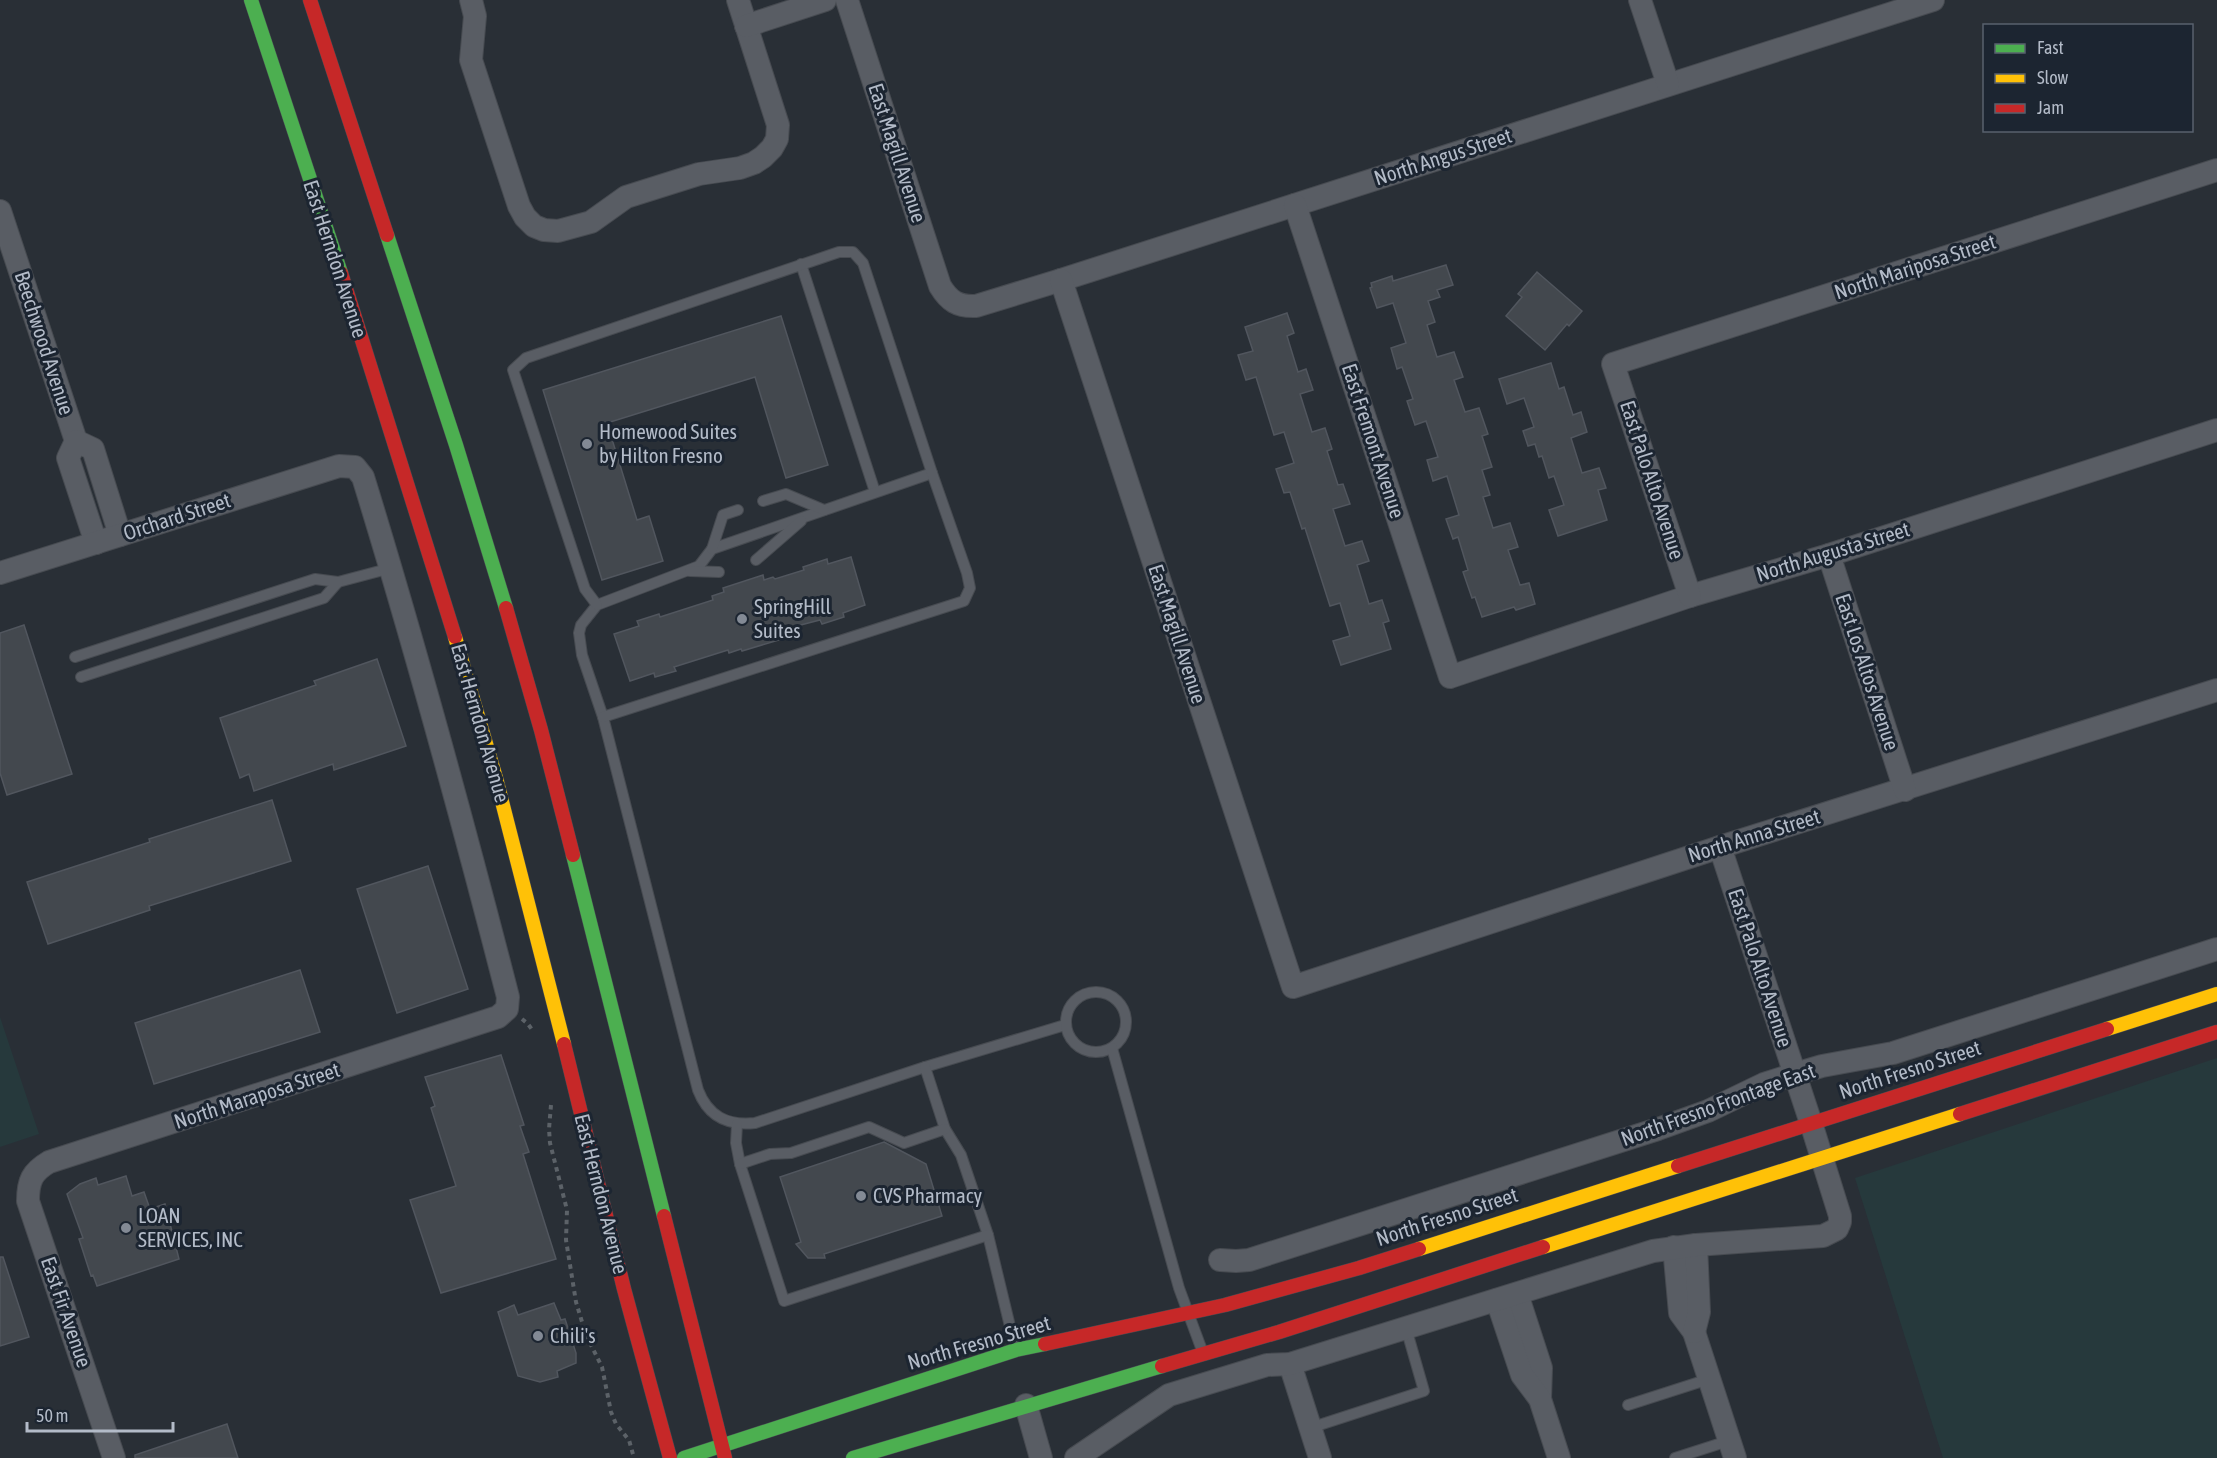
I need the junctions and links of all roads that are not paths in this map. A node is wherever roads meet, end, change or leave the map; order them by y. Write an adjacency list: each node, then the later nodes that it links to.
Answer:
1 (251, 0): 77 (main road, East Herndon Avenue)
2 (309, 0): 75 (main road)
3 (471, 0): 9 (street)
4 (738, 0): 9 (street)
5 (825, 0): 9 (street)
6 (847, 0): 16 (street, East Magill Avenue)
7 (1640, 0): 10 (street)
8 (1933, 0): 10 (street, North Angus Street)
9 (746, 26)
10 (1668, 84): 12 (street, North Angus Street)
11 (2217, 170): 17 (street, North Mariposa Street)
12 (1295, 205): 15 (street, North Angus Street); 41 (street, East Fremont Avenue)
13 (0, 211): 19 (street, Beechwood Avenue)
14 (801, 264): 21 (lane); 22 (lane); 38 (lane)
15 (1061, 280): 16 (street, North Angus Street); 47 (street, East Magill Avenue)
16 (952, 302)
17 (1613, 364): 37 (street, East Palo Alto Avenue)
18 (2217, 430): 30 (street, North Augusta Street)
19 (76, 441): 27 (street, Beechwood Avenue); 28 (street, Beechwood Avenue)
20 (355, 467): 27 (street, Orchard Street); 32 (street, East Herndon Avenue)
21 (932, 473): 22 (lane); 43 (lane)
22 (876, 492): 25 (lane)
23 (763, 501): 25 (lane)
24 (738, 510): 29 (lane)
25 (824, 510): 26 (lane)
26 (806, 516): 29 (lane); 31 (lane)
27 (120, 535): 28 (street, Orchard Street)
28 (96, 543): 35 (street, Orchard Street)
29 (712, 549): 33 (lane)
30 (1829, 555): 37 (street, North Augusta Street); 44 (street, East Los Altos Avenue)
31 (756, 560)
32 (391, 568): 36 (lane); 49 (street, East Herndon Avenue)
33 (684, 571): 34 (lane); 38 (lane)
34 (719, 572)
35 (0, 573)
36 (338, 582): 39 (lane); 40 (lane)
37 (1690, 597): 41 (street, North Augusta Street)
38 (597, 605): 43 (lane)
39 (75, 657)
40 (81, 677)
41 (1450, 677)
42 (2217, 690): 44 (street, North Anna Street)
43 (603, 717): 56 (lane)
44 (1905, 790): 45 (street, North Anna Street)
45 (1720, 847): 47 (street, North Anna Street); 54 (street, East Palo Alto Avenue)
46 (2217, 949): 54 (street, North Fresno Frontage East)
47 (1293, 987)
48 (2217, 994): 55 (main road, North Fresno Street)
49 (514, 1014): 60 (street, North Maraposa Street)
50 (1065, 1025): 52 (lane); 52 (lane); 53 (lane)
51 (2217, 1032): 58 (main road)
52 (1112, 1048): 65 (lane)
53 (926, 1067): 56 (lane); 57 (lane)
54 (1795, 1074): 55 (street, East Palo Alto Avenue); 63 (street, North Fresno Frontage East)
55 (1811, 1123): 58 (street, East Palo Alto Avenue); 65 (main road, North Fresno Street)
56 (737, 1124): 59 (lane)
57 (945, 1129): 59 (lane); 61 (lane)
58 (1822, 1159): 62 (street, East Palo Alto Avenue); 68 (main road)
59 (740, 1164): 61 (lane)
60 (28, 1201): 76 (street, East Fir Avenue)
61 (988, 1235): 67 (lane)
62 (1685, 1246): 64 (street); 70 (street)
63 (1220, 1260)
64 (1507, 1297): 66 (street); 83 (street)
65 (1188, 1312): 67 (main road, North Fresno Street); 68 (lane)
66 (1406, 1328): 69 (street); 73 (lane)
67 (1016, 1350): 75 (main road, North Fresno Street)
68 (1203, 1354): 71 (main road)
69 (1290, 1364): 73 (street); 81 (street)
70 (1709, 1379): 72 (lane); 74 (street)
71 (1026, 1405): 79 (main road); 80 (street)
72 (1628, 1405)
73 (1310, 1428): 82 (street)
74 (1732, 1450): 84 (lane)
75 (724, 1452): 78 (main road, North Fresno Street)
76 (114, 1458)
77 (670, 1458)
78 (684, 1458)
79 (853, 1458)
80 (1041, 1458)
81 (1076, 1458)
82 (1320, 1458)
83 (1559, 1458)
84 (1675, 1458)

